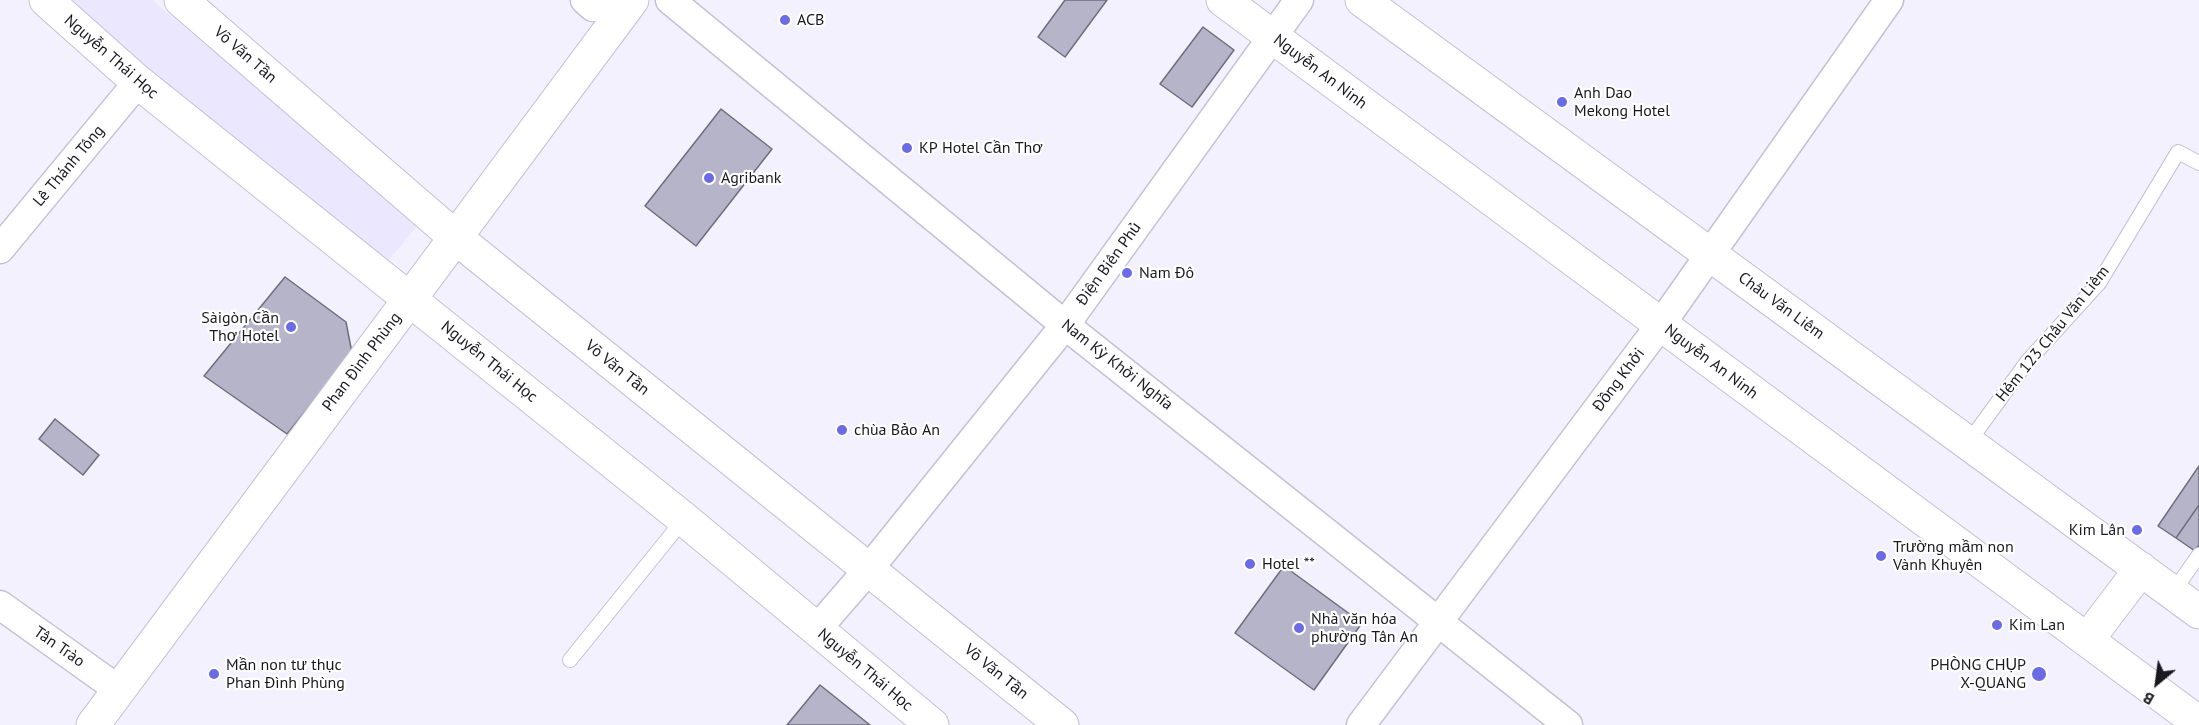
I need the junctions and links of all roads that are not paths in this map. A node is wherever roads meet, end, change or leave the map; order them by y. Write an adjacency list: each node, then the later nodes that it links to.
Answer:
1 (46, 0): 12 (street, Nguyễn Thái Học)
2 (181, 0): 14 (street, Võ Văn Tần)
3 (585, 0): 4 (street)
4 (607, 0)
5 (632, 0): 14 (street, Phan Đình Phùng)
6 (670, 0): 19 (street, Nam Kỳ Khởi Nghĩa)
7 (1223, 0): 11 (street, Nguyễn An Ninh)
8 (1299, 0): 11 (street, Điện Biên Phủ)
9 (1362, 0): 16 (street, Châu Văn Liêm)
10 (1889, 0): 16 (street, Đồng Khởi)
11 (1271, 36): 18 (street, Nguyễn An Ninh); 19 (street, Điện Biên Phủ)
12 (138, 82): 15 (street, Lê Thánh Tông); 17 (street, Nguyễn Thái Học)
13 (2199, 163): 20 (lane, Hẻm 123 Châu Văn Liêm)
14 (455, 237): 17 (street, Phan Đình Phùng); 24 (street, Võ Văn Tần)
15 (0, 249)
16 (1709, 253): 18 (street, Đồng Khởi); 20 (street, Châu Văn Liêm)
17 (410, 298): 21 (street, Nguyễn Thái Học); 32 (street, Phan Đình Phùng)
18 (1661, 324): 28 (street, Đồng Khởi); 30 (street, Nguyễn An Ninh)
19 (1065, 325): 24 (street, Điện Biên Phủ); 28 (street, Nam Kỳ Khởi Nghĩa)
20 (1968, 442): 23 (street, Châu Văn Liêm)
21 (684, 519): 29 (street, Nguyễn Thái Học); 31 (lane)
22 (2199, 555): 25 (lane)
23 (2141, 569): 25 (street, Châu Văn Liêm); 30 (street)
24 (868, 570): 29 (street, Điện Biên Phủ); 36 (street, Võ Văn Tần)
25 (2173, 592): 27 (street, Châu Văn Liêm)
26 (0, 605): 32 (street, Tân Trào)
27 (2199, 612)
28 (1439, 622): 37 (street, Đồng Khởi); 38 (street, Nam Kỳ Khởi Nghĩa)
29 (816, 630): 35 (street, Nguyễn Thái Học)
30 (2087, 640): 33 (street, Nguyễn An Ninh)
31 (570, 660)
32 (119, 690): 34 (street, Phan Đình Phùng)
33 (2199, 723)
34 (93, 725)
35 (932, 725)
36 (1062, 725)
37 (1362, 725)
38 (1568, 725)

